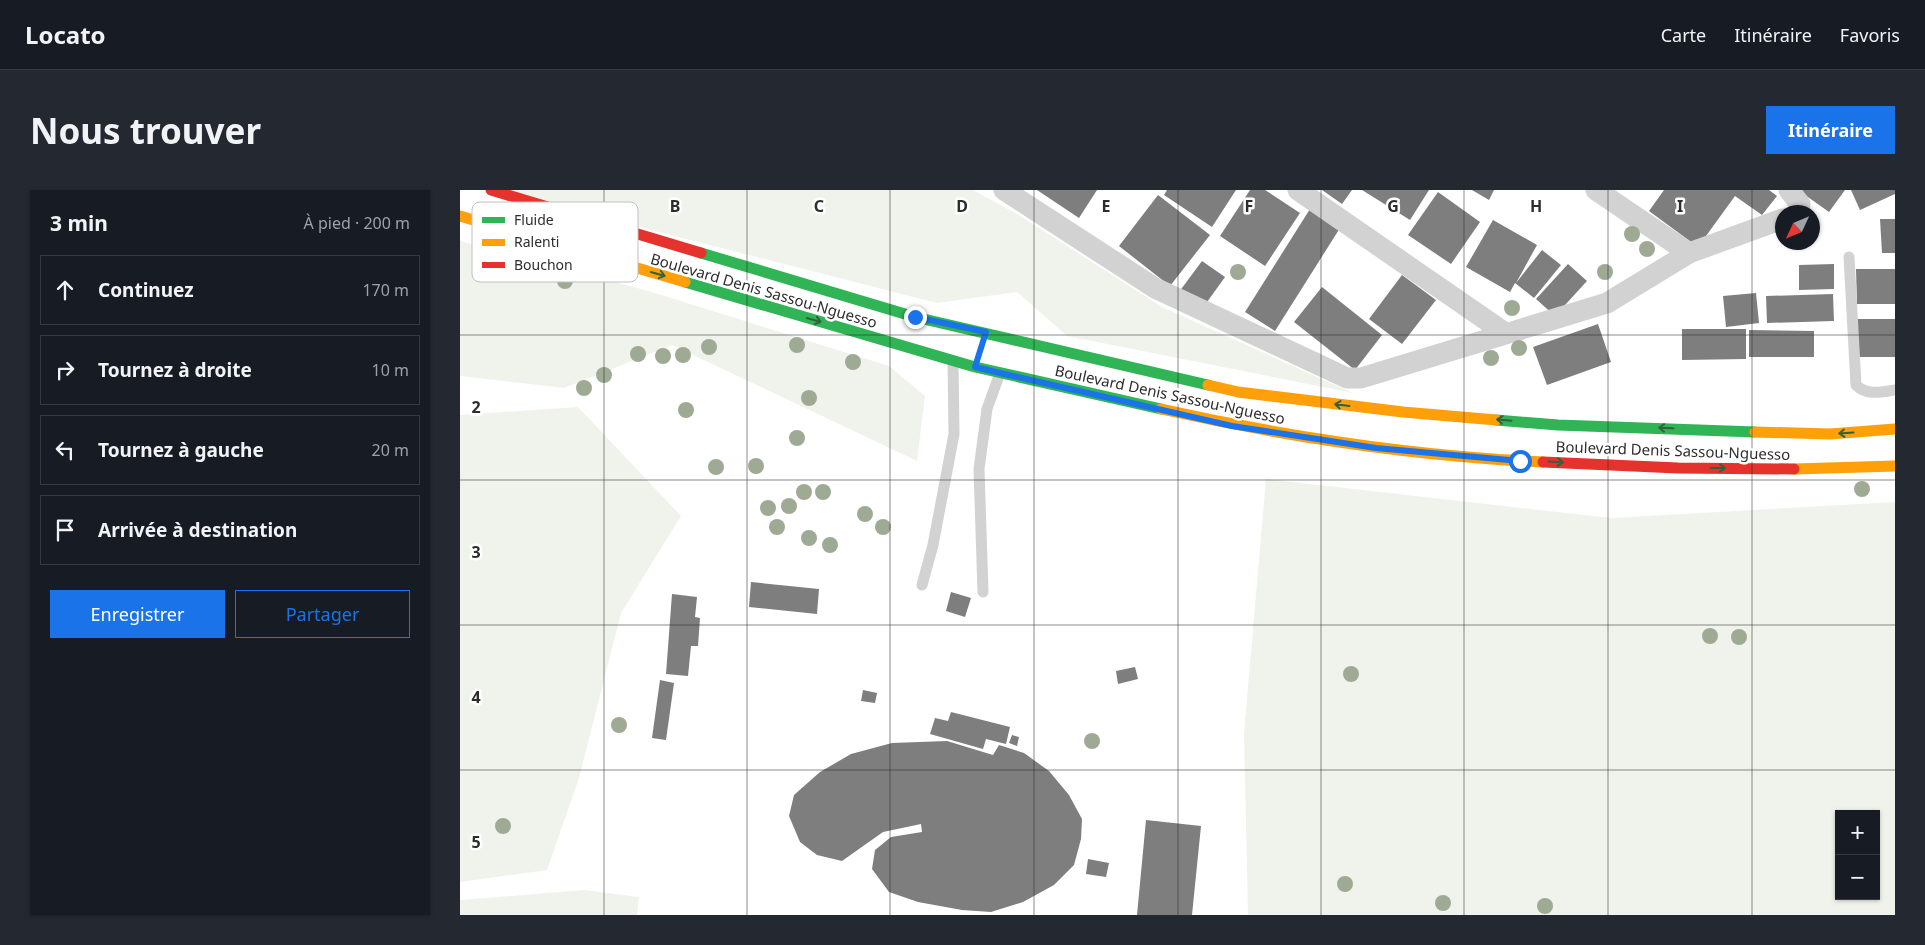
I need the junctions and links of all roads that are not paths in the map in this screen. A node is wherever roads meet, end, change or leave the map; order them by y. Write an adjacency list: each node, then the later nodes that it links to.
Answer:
1 (491, 190): 6 (main road, Boulevard Denis Sassou-Nguesso, one-way to 1)
2 (1004, 190): 15 (street)
3 (1298, 190): 15 (street)
4 (1596, 190): 12 (street)
5 (1789, 190): 7 (street)
6 (531, 202)
7 (1800, 205)
8 (460, 216): 9 (main road, Boulevard Denis Sassou-Nguesso, one-way to 9)
9 (472, 220)
10 (1775, 221): 12 (street)
11 (638, 234): 19 (main road, Boulevard Denis Sassou-Nguesso, one-way to 11)
12 (1689, 253): 15 (street)
13 (1849, 257): 18 (lane)
14 (638, 268): 16 (main road, Boulevard Denis Sassou-Nguesso, one-way to 16)
15 (1505, 333)
16 (952, 361): 17 (main road, Boulevard Denis Sassou-Nguesso); 21 (lane)
17 (1000, 373): 20 (main road, Boulevard Denis Sassou-Nguesso, one-way to 20); 22 (lane)
18 (1895, 390)
19 (1895, 429)
20 (1895, 466)
21 (922, 585)
22 (983, 592)

